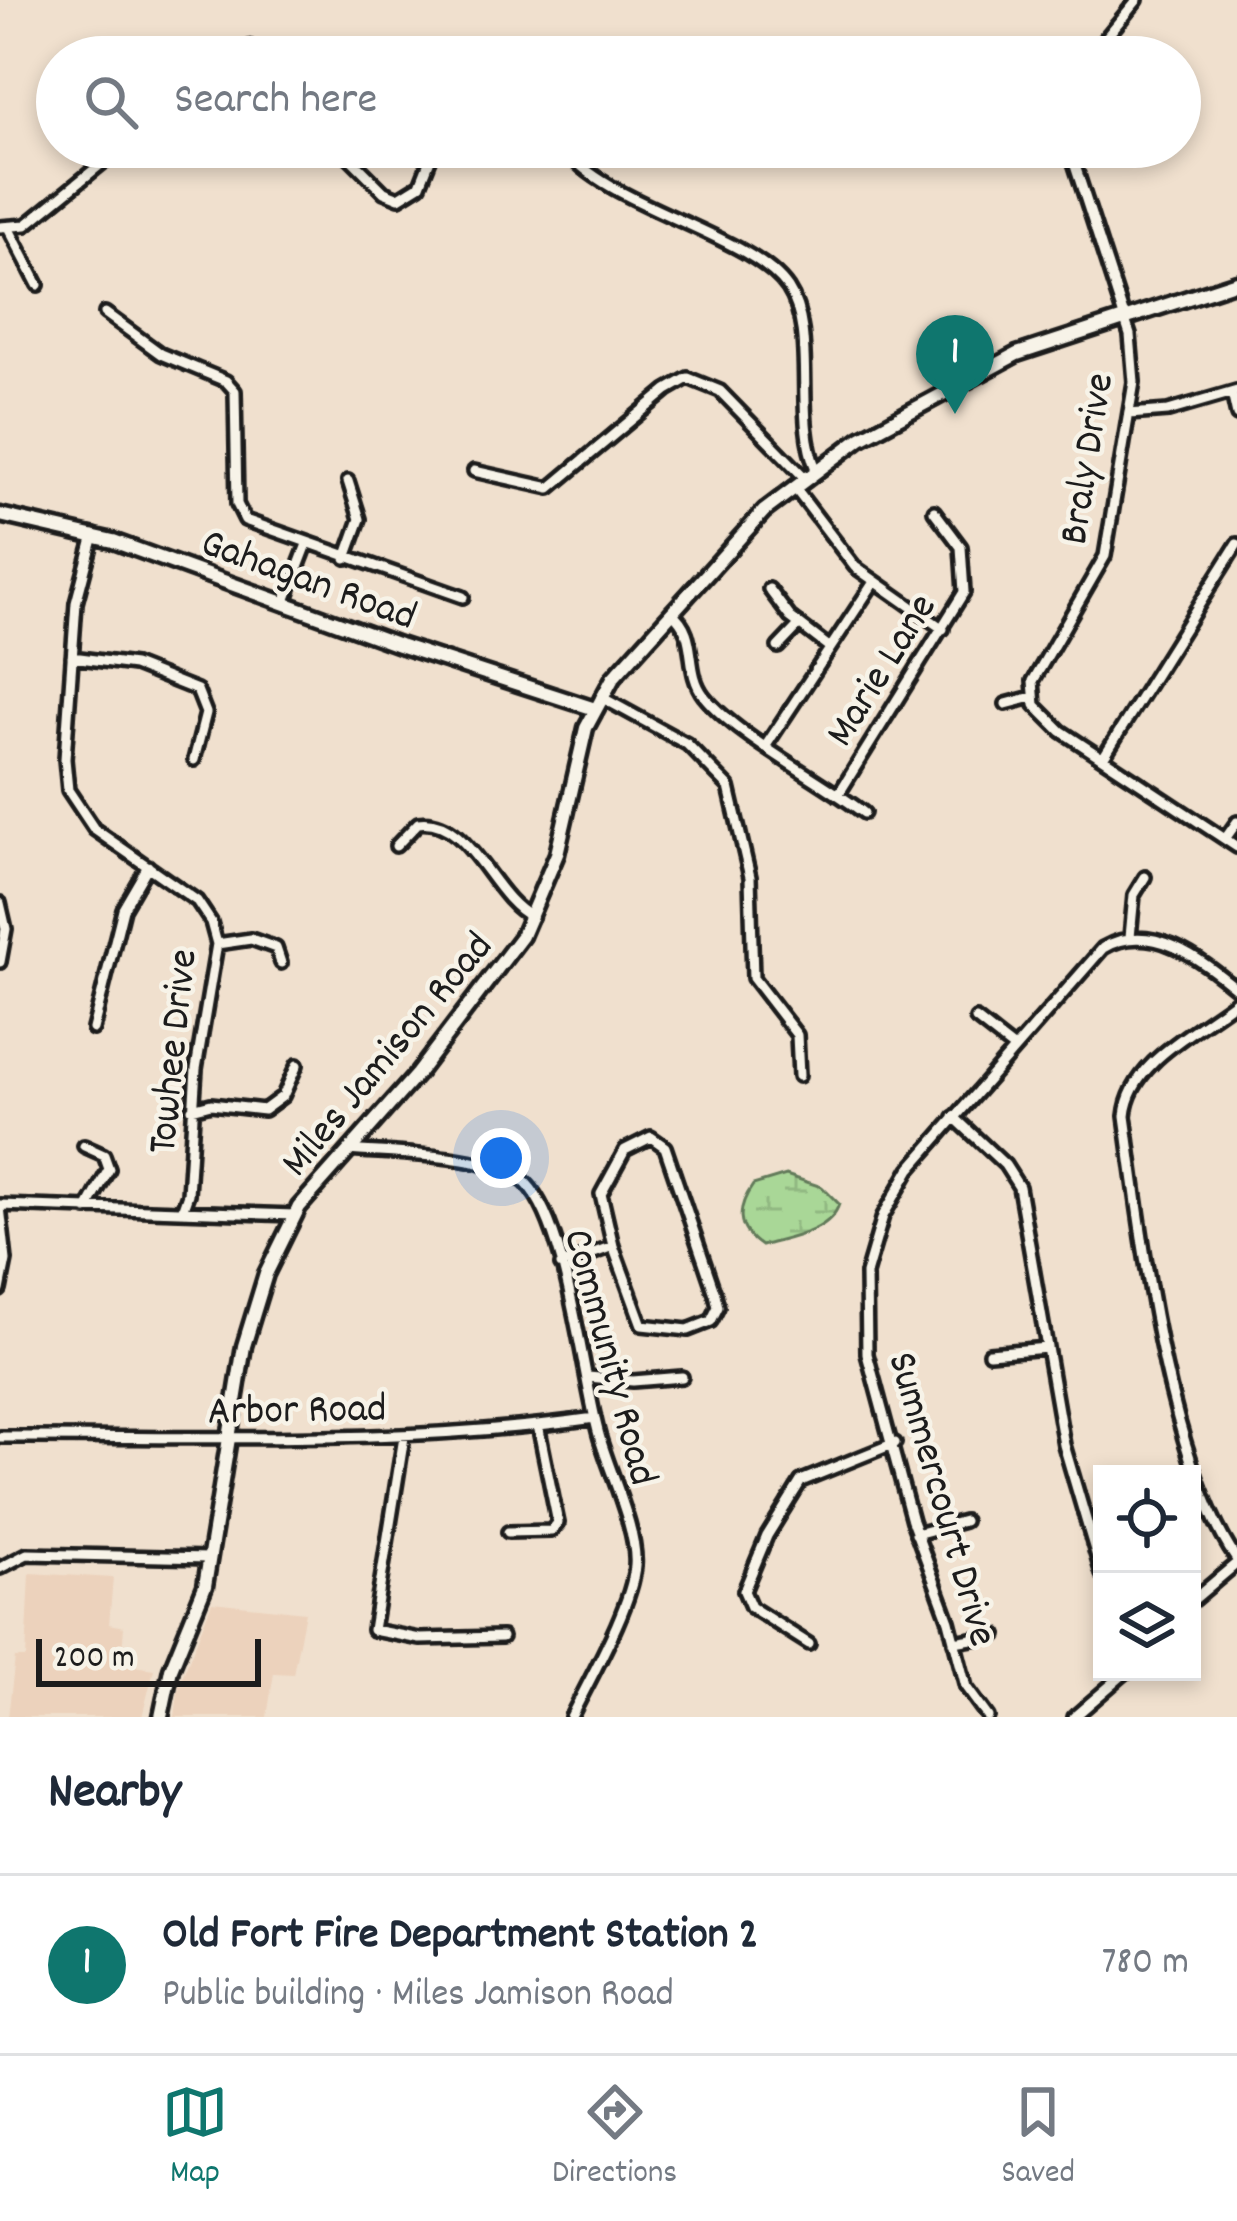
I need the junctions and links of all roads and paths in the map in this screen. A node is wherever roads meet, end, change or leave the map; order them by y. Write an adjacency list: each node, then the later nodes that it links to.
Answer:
1 (1137, 0): 2 (street)
2 (1108, 36)
3 (96, 168): 8 (street)
4 (360, 168): 5 (street)
5 (426, 168)
6 (585, 168): 17 (street)
7 (1075, 168): 12 (street, Braly Drive)
8 (5, 228): 10 (street)
9 (1237, 282): 12 (main road, Miles Jamison Road)
10 (38, 285)
11 (105, 313): 22 (street)
12 (1120, 317): 14 (street, Braly Drive); 17 (main road, Miles Jamison Road)
13 (1234, 392): 14 (street); 15 (street)
14 (1129, 414): 35 (street, Braly Drive)
15 (1237, 415)
16 (474, 471): 17 (street)
17 (805, 478): 25 (street); 29 (main road, Miles Jamison Road)
18 (348, 482): 24 (street)
19 (934, 511): 31 (street, Marie Lane)
20 (0, 515): 21 (main road, Gahagan Road)
21 (94, 535): 28 (main road, Gahagan Road); 34 (street, Towhee Drive)
22 (307, 544): 24 (street); 28 (street)
23 (1237, 544): 39 (street)
24 (346, 558): 27 (street)
25 (874, 582): 31 (street); 33 (street)
26 (769, 589): 30 (street)
27 (463, 597)
28 (284, 604): 36 (main road, Gahagan Road)
29 (671, 612): 36 (main road, Miles Jamison Road); 38 (street)
30 (799, 625): 32 (street); 33 (street)
31 (943, 629): 41 (street, Marie Lane)
32 (778, 647)
33 (830, 647): 38 (street)
34 (72, 657): 40 (street); 47 (street, Towhee Drive)
35 (1032, 697): 37 (street); 39 (street)
36 (598, 703): 50 (main road, Miles Jamison Road); 61 (street)
37 (1006, 704)
38 (767, 744): 41 (street)
39 (1103, 758): 44 (street)
40 (194, 760)
41 (838, 794): 42 (street)
42 (864, 813)
43 (1237, 822): 44 (street)
44 (1225, 839): 46 (street)
45 (396, 846): 50 (street)
46 (1237, 847)
47 (148, 866): 52 (street, Towhee Drive); 58 (street)
48 (1145, 877): 51 (street)
49 (0, 903): 53 (street)
50 (532, 917): 65 (main road, Miles Jamison Road)
51 (1130, 937): 55 (street); 59 (street, Summercourt Drive)
52 (217, 944): 54 (street); 62 (street, Towhee Drive)
53 (0, 962)
54 (281, 963)
55 (1237, 988)
56 (1237, 1000): 87 (street)
57 (976, 1019): 59 (street)
58 (93, 1029)
59 (1012, 1048): 63 (street, Summercourt Drive)
60 (297, 1065): 62 (street)
61 (799, 1076)
62 (192, 1108): 68 (street, Towhee Drive)
63 (954, 1117): 73 (street); 82 (street, Summercourt Drive)
64 (84, 1146): 67 (street)
65 (350, 1150): 69 (main road, Miles Jamison Road); 71 (street, Community Road)
66 (0, 1206): 67 (street); 72 (street)
67 (87, 1209): 68 (street)
68 (182, 1211): 69 (street)
69 (295, 1215): 81 (main road, Miles Jamison Road)
70 (613, 1246): 70 (street); 71 (street)
71 (561, 1265): 75 (street, Community Road)
72 (0, 1289)
73 (1047, 1348): 74 (street); 89 (street)
74 (989, 1353)
75 (588, 1377): 76 (street); 77 (street, Community Road)
76 (682, 1377)
77 (595, 1418): 78 (street, Arbor Road); 97 (street, Community Road)
78 (538, 1425): 80 (street, Arbor Road); 84 (street)
79 (0, 1437): 81 (street, Arbor Road)
80 (404, 1437): 81 (street, Arbor Road); 92 (street)
81 (228, 1441): 86 (main road, Miles Jamison Road)
82 (895, 1443): 85 (street, Summercourt Drive); 94 (street)
83 (964, 1521): 85 (street)
84 (508, 1532)
85 (916, 1534): 93 (street, Summercourt Drive)
86 (209, 1558): 88 (street); 96 (main road, Miles Jamison Road)
87 (1237, 1562): 90 (street)
88 (0, 1568)
89 (1102, 1573)
90 (1201, 1593)
91 (996, 1635): 93 (street)
92 (502, 1637)
93 (954, 1642): 98 (street, Summercourt Drive)
94 (809, 1644)
95 (1116, 1681): 99 (street)
96 (161, 1717)
97 (571, 1717)
98 (988, 1717)
99 (1074, 1717)

